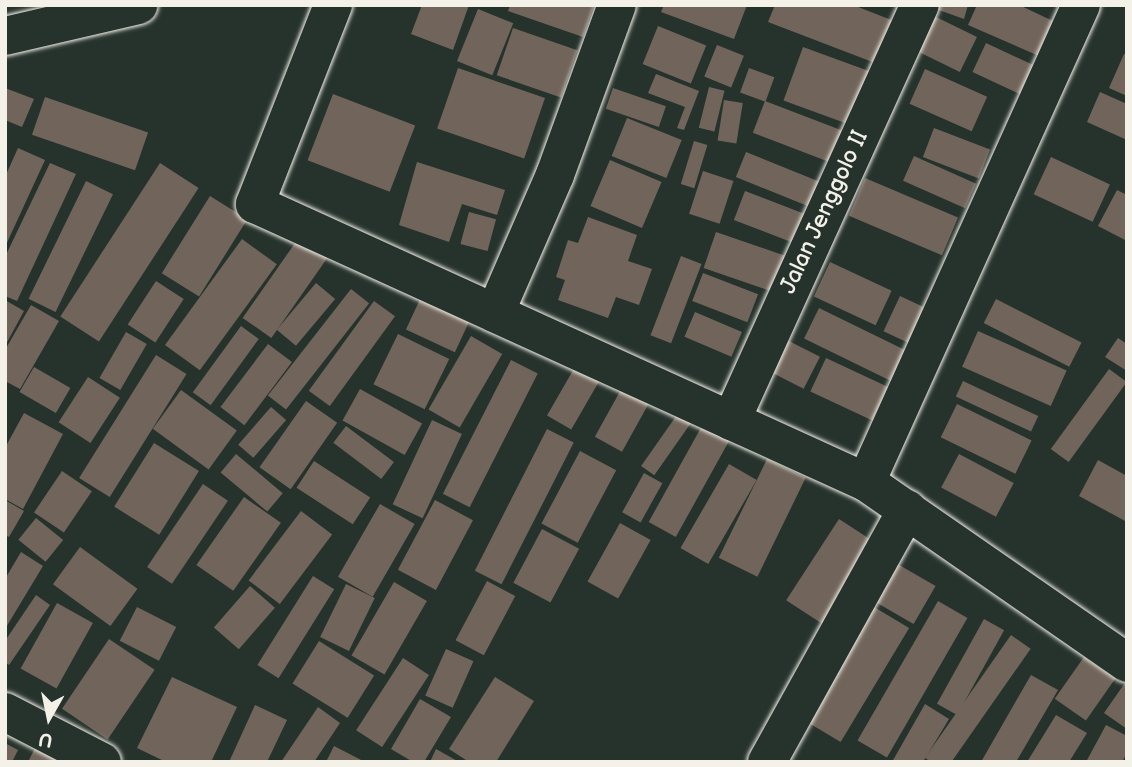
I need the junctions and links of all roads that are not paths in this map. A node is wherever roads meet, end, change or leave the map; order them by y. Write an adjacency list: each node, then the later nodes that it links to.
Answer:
1 (138, 5): 6 (street)
2 (333, 5): 7 (street)
3 (617, 5): 7 (street)
4 (920, 5): 8 (street, Jalan Jenggolo II)
5 (1081, 5): 9 (street)
6 (5, 36)
7 (495, 313): 8 (street)
8 (730, 421): 9 (street)
9 (866, 482): 10 (street)
10 (907, 509): 11 (street); 14 (street)
11 (1127, 663)
12 (5, 712): 13 (street)
13 (102, 762)
14 (767, 762)

